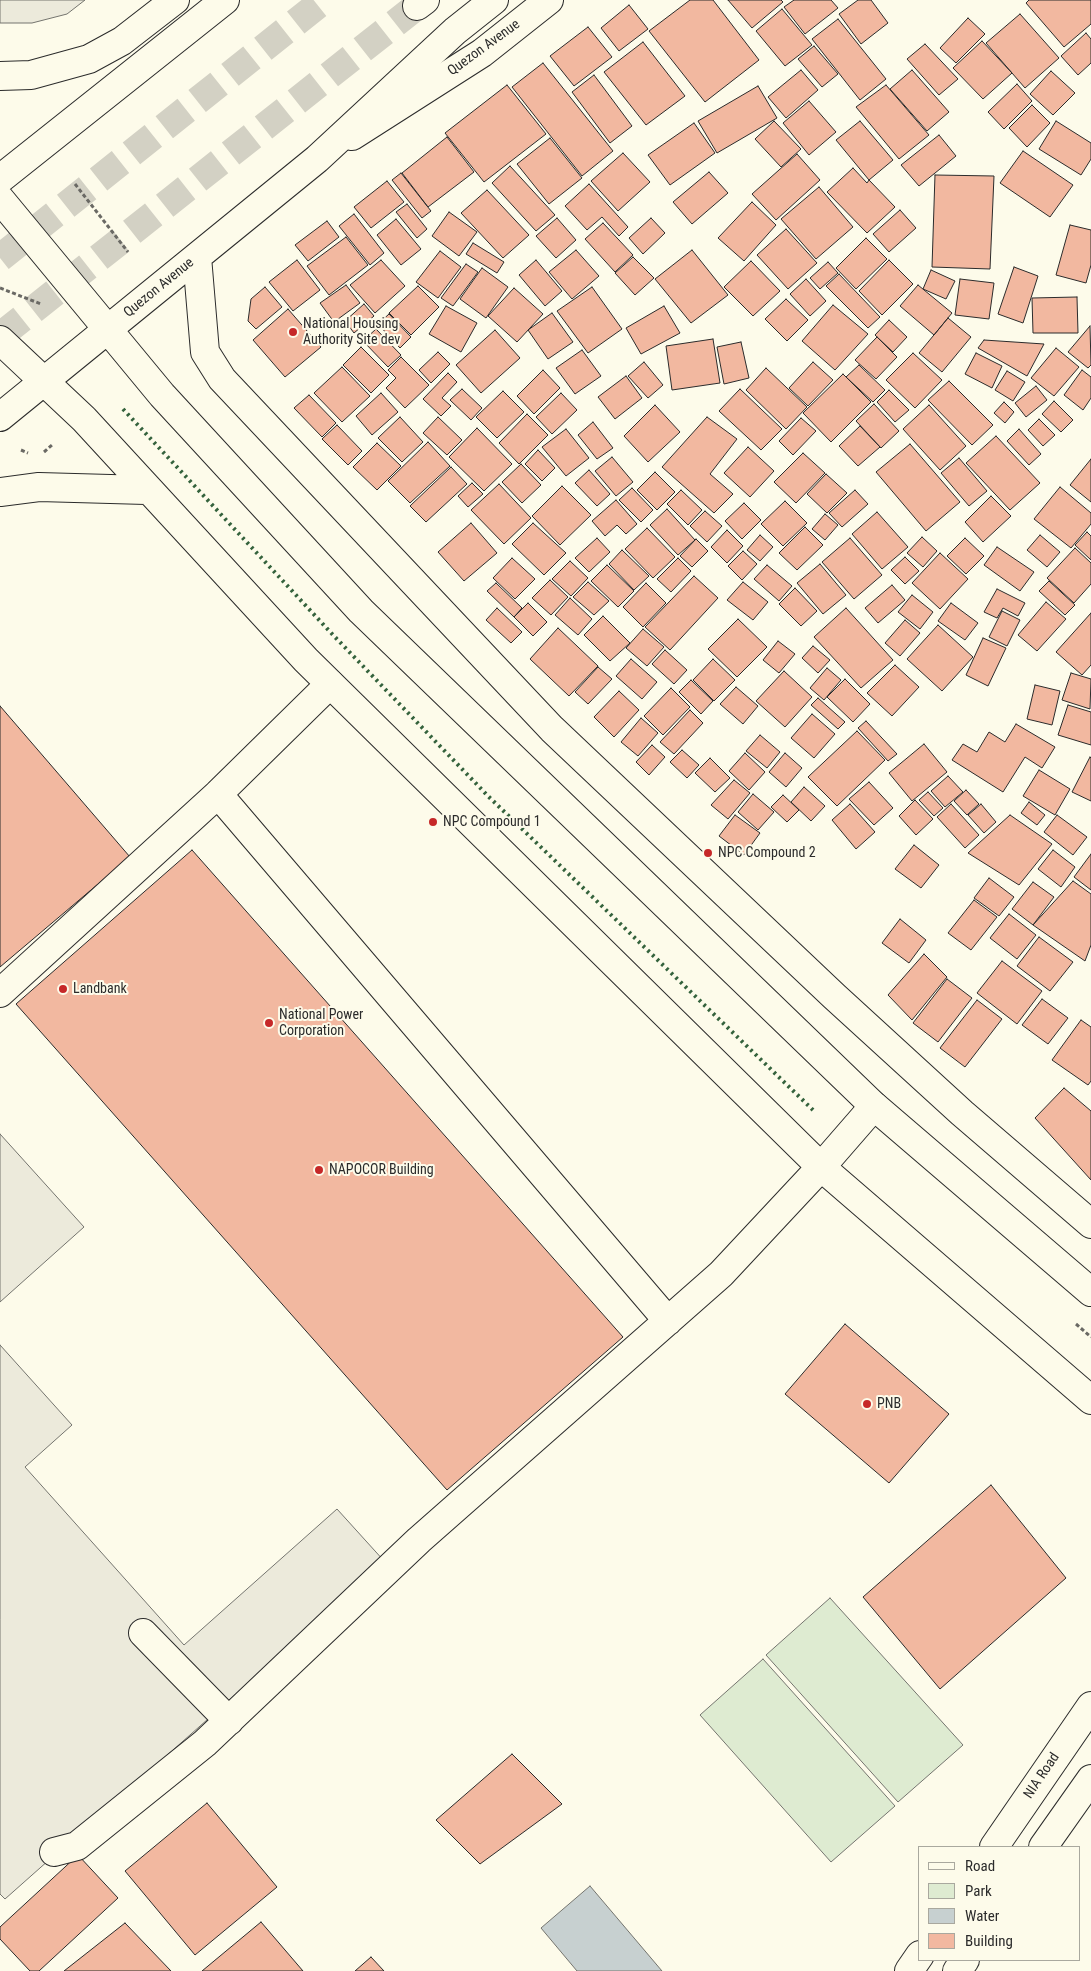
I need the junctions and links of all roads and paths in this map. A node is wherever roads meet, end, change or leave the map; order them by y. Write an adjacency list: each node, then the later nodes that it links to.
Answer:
1 (175, 0): 5 (main road)
2 (224, 0): 7 (main road)
3 (494, 0): 6 (main road, Quezon Avenue)
4 (549, 0): 6 (main road, Quezon Avenue)
5 (0, 76)
6 (317, 159): 11 (main road, Quezon Avenue)
7 (0, 178)
8 (75, 184): 10 (path)
9 (0, 199): 12 (main road)
10 (128, 252)
11 (197, 257): 12 (main road, Quezon Avenue); 23 (main road)
12 (107, 330): 14 (main road, Quezon Avenue); 21 (main road)
13 (0, 340): 14 (main road)
14 (43, 381): 15 (main road, Quezon Avenue); 16 (main road)
15 (0, 417)
16 (146, 490): 17 (main road); 18 (main road)
17 (0, 492)
18 (330, 684): 19 (main road); 22 (main road)
19 (218, 794): 20 (main road); 25 (main road)
20 (0, 993)
21 (874, 1106): 22 (main road); 24 (main road)
22 (821, 1167): 25 (main road); 26 (main road)
23 (1091, 1224)
24 (1091, 1292)
25 (668, 1321): 29 (main road)
26 (1091, 1400)
27 (143, 1633): 29 (main road)
28 (1091, 1706): 31 (main road, NIA Road)
29 (229, 1721): 33 (main road)
30 (1091, 1779): 32 (main road)
31 (995, 1846)
32 (1044, 1846)
33 (54, 1852)
34 (918, 1958): 35 (main road)
35 (909, 1971)

